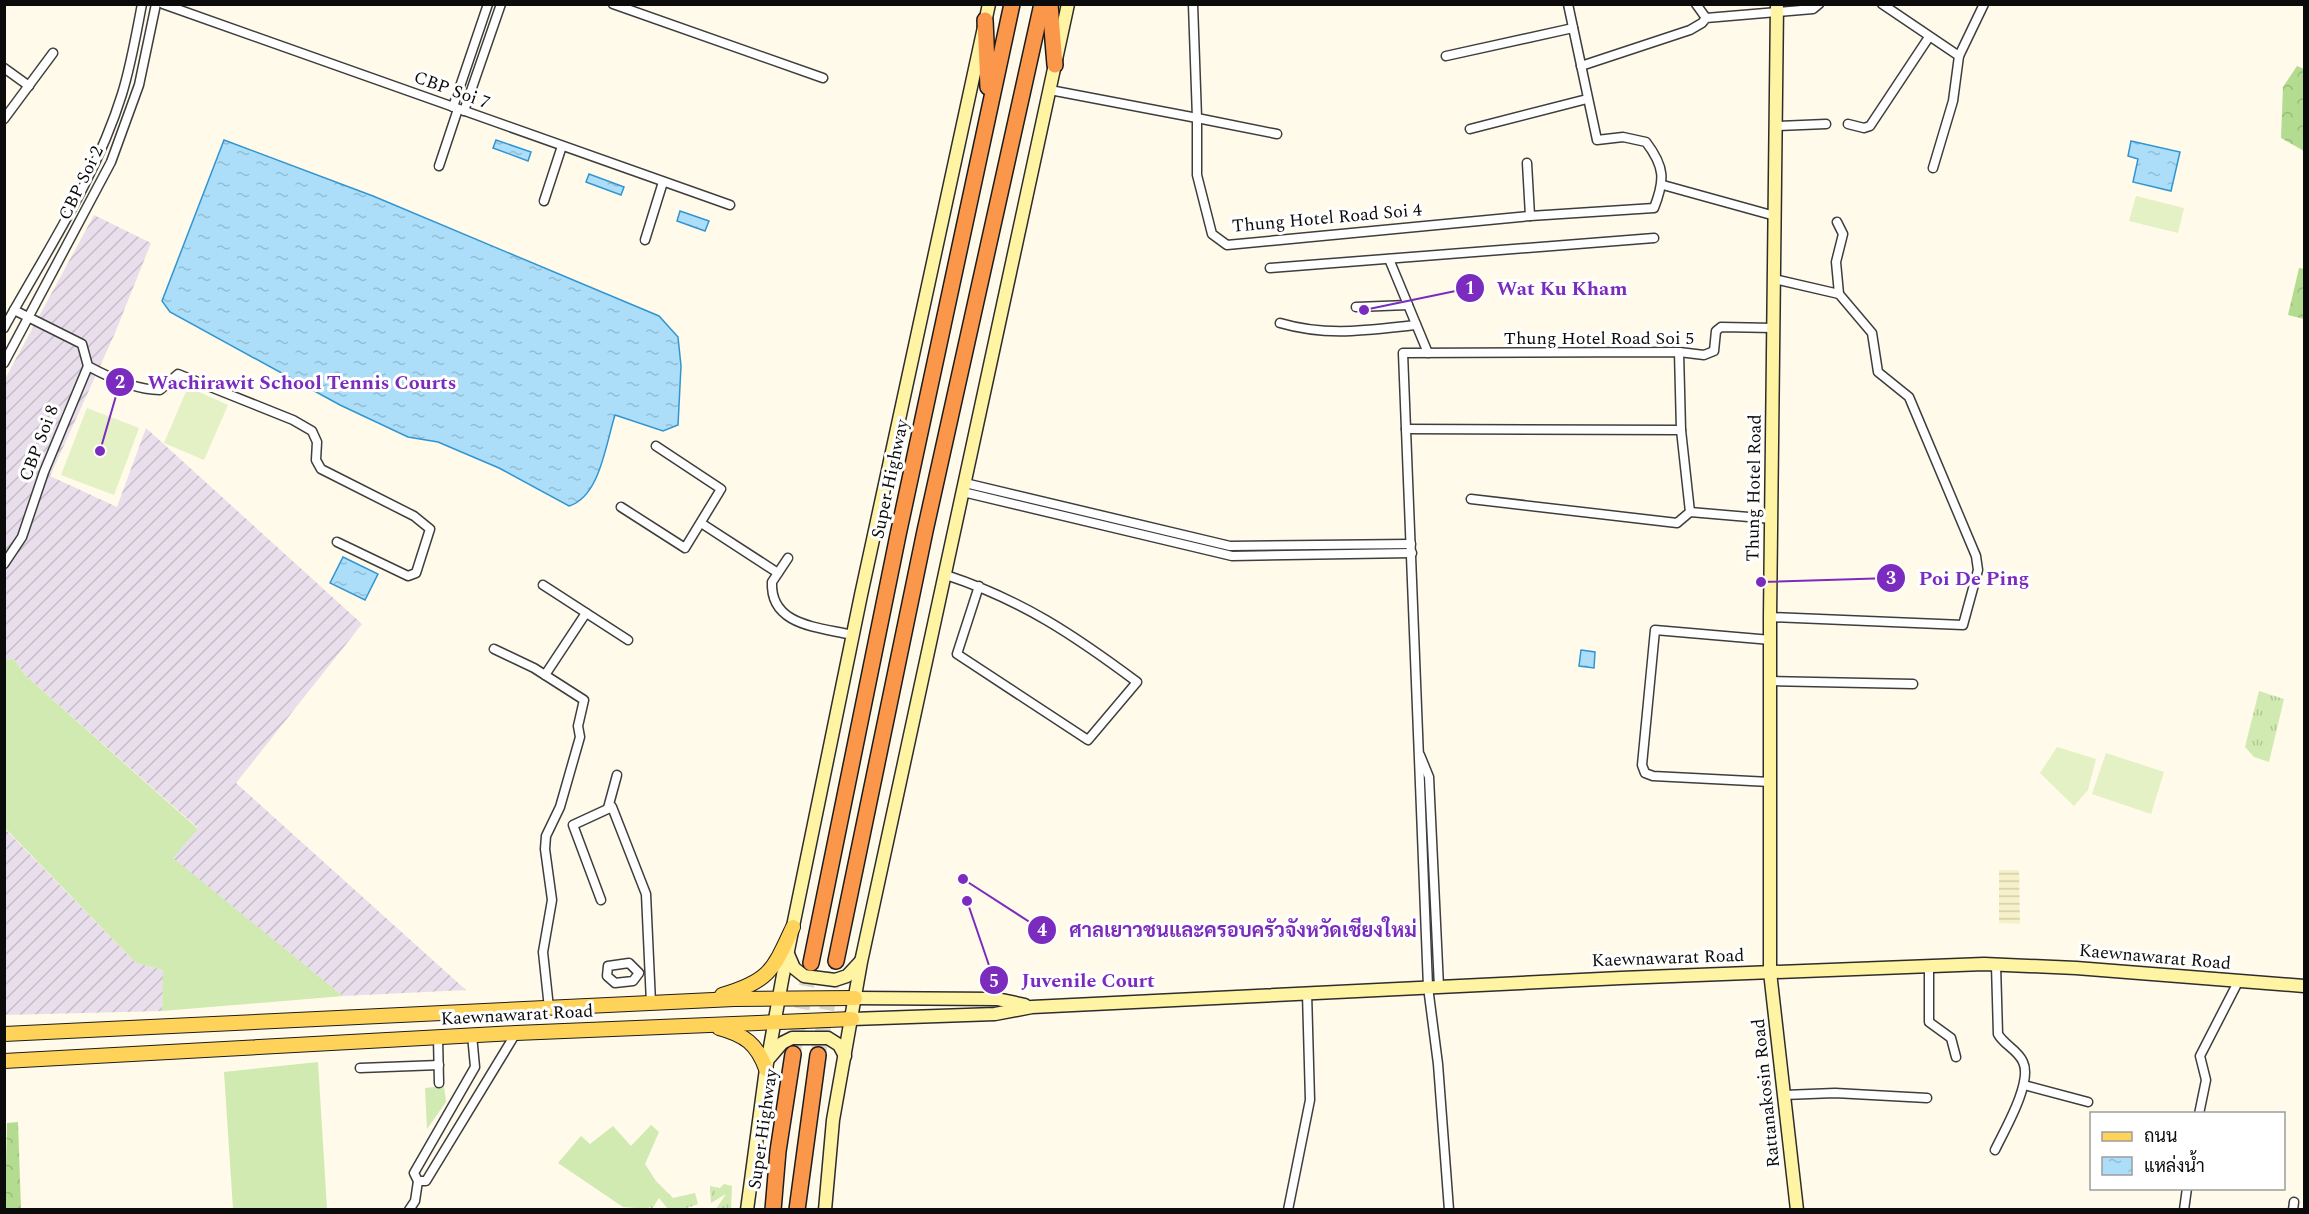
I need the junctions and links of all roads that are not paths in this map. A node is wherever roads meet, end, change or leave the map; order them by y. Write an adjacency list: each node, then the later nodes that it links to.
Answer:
1 (142, 4): 61 (street, CBP Soi 2)
2 (156, 4): 62 (street, CBP Soi 2)
3 (163, 4): 34 (street, CBP Soi 7)
4 (488, 4): 34 (street)
5 (501, 4): 34 (street)
6 (614, 4): 29 (street)
7 (989, 4): 20 (street)
8 (1012, 4): 33 (highway, Super Highway)
9 (1042, 4): 106 (highway)
10 (1050, 4): 26 (highway)
11 (1068, 4): 26 (street)
12 (1193, 4): 36 (street, Thung Hotel Road Soi 4)
13 (1568, 4): 21 (street)
14 (1696, 4): 19 (street)
15 (1819, 4): 18 (street)
16 (1882, 4): 22 (street)
17 (1984, 4): 25 (street)
18 (1777, 7): 19 (street); 39 (street, Thung Hotel Road)
19 (1706, 18): 27 (street)
20 (986, 20): 33 (highway); 90 (street)
21 (1573, 28): 24 (street); 27 (street)
22 (1929, 37): 25 (street); 38 (street)
23 (53, 53): 30 (street)
24 (1446, 56)
25 (1959, 56): 45 (street)
26 (1054, 65): 31 (street)
27 (1581, 66): 32 (street)
28 (4, 68): 30 (street)
29 (823, 78)
30 (29, 86): 35 (street)
31 (1050, 90): 36 (street); 74 (street)
32 (1587, 99): 40 (street); 47 (street)
33 (989, 108): 108 (highway, Super Highway)
34 (458, 109): 42 (street, CBP Soi 7); 44 (street)
35 (4, 118)
36 (1197, 118): 41 (street); 50 (street, Thung Hotel Road Soi 4)
37 (1826, 124): 39 (street)
38 (1848, 124)
39 (1776, 126): 51 (street, Thung Hotel Road)
40 (1470, 129)
41 (1277, 134)
42 (562, 146): 46 (street, CBP Soi 7); 48 (street)
43 (1527, 163): 50 (street)
44 (439, 166)
45 (1933, 168)
46 (663, 182): 49 (street, CBP Soi 7); 54 (street)
47 (1663, 185): 50 (street, Thung Hotel Road Soi 4); 51 (street)
48 (544, 201)
49 (730, 205)
50 (1530, 216)
51 (1775, 216): 57 (street, Thung Hotel Road)
52 (1837, 222): 58 (street)
53 (1654, 238): 55 (street)
54 (645, 240)
55 (1389, 259): 56 (street); 59 (street)
56 (1270, 267)
57 (1774, 279): 58 (street); 66 (street, Thung Hotel Road)
58 (1839, 294): 89 (street)
59 (1408, 305): 60 (street); 64 (street)
60 (1356, 307)
61 (14, 310): 62 (street); 65 (street, CBP Soi 2)
62 (29, 319): 69 (street, CBP Soi 2); 70 (street)
63 (1281, 323): 64 (street)
64 (1416, 325): 68 (street)
65 (4, 328)
66 (1774, 328): 67 (street, Thung Hotel Road Soi 5); 78 (street, Thung Hotel Road)
67 (1679, 352): 68 (street, Thung Hotel Road Soi 5); 72 (street)
68 (1428, 353): 71 (street, Thung Hotel Road Soi 5)
69 (4, 363)
70 (88, 366): 80 (street); 83 (street, CBP Soi 8)
71 (1406, 429): 72 (street); 81 (street)
72 (1681, 430): 77 (street)
73 (656, 446): 79 (street)
74 (964, 488): 81 (street); 85 (street)
75 (1471, 499): 77 (street)
76 (621, 507): 79 (street)
77 (1690, 512): 78 (street)
78 (1772, 519): 89 (street, Thung Hotel Road)
79 (702, 523): 84 (street)
80 (337, 542)
81 (1411, 549): 97 (street)
82 (788, 558): 84 (street)
83 (4, 564)
84 (778, 573): 90 (street)
85 (946, 575): 87 (street); 107 (street)
86 (543, 585): 88 (street)
87 (979, 586): 87 (street)
88 (586, 613): 91 (street); 94 (street)
89 (1770, 617): 92 (street, Thung Hotel Road)
90 (852, 635): 104 (street)
91 (628, 640)
92 (1771, 640): 95 (street, Thung Hotel Road); 101 (street)
93 (494, 649): 94 (street)
94 (545, 675): 123 (street)
95 (1771, 681): 96 (street); 101 (street, Thung Hotel Road)
96 (1912, 684)
97 (1418, 748): 99 (street); 100 (street)
98 (617, 775): 102 (street)
99 (1419, 776): 100 (street); 116 (street)
100 (1429, 777): 116 (street)
101 (1770, 782): 112 (street, Thung Hotel Road)
102 (608, 808): 103 (street); 111 (street)
103 (601, 900)
104 (793, 927): 105 (street); 120 (main road)
105 (788, 954): 107 (street); 118 (street)
106 (836, 961)
107 (861, 962): 119 (street)
108 (810, 963)
109 (1996, 965): 110 (street, Kaewnawarat Road); 114 (street, Kaewnawarat Road); 142 (street)
110 (1929, 966): 112 (street, Kaewnawarat Road); 136 (street)
111 (649, 972): 113 (street); 121 (street)
112 (1770, 972): 116 (street, Kaewnawarat Road); 143 (street, Rattanakosin Road)
113 (639, 973)
114 (2238, 982): 115 (street, Kaewnawarat Road); 146 (street)
115 (2304, 986)
116 (1433, 987): 117 (street, Kaewnawarat Road); 156 (street)
117 (1307, 993): 122 (street, Kaewnawarat Road); 155 (street)
118 (780, 998): 119 (main road, Kaewnawarat Road); 120 (main road, Kaewnawarat Road); 125 (street)
119 (855, 998): 122 (street, Kaewnawarat Road); 124 (street)
120 (700, 1001): 121 (main road, Kaewnawarat Road)
121 (651, 1003): 123 (main road, Kaewnawarat Road)
122 (1032, 1007): 124 (street, Kaewnawarat Road)
123 (549, 1008): 127 (main road, Kaewnawarat Road)
124 (852, 1019): 125 (main road, Kaewnawarat Road); 135 (street)
125 (775, 1021): 126 (main road, Kaewnawarat Road); 138 (street)
126 (704, 1024): 128 (main road, Kaewnawarat Road); 138 (main road)
127 (121, 1028): 129 (main road, Kaewnawarat Road); 132 (main road)
128 (516, 1033): 130 (main road, Kaewnawarat Road); 148 (street)
129 (4, 1034)
130 (472, 1035): 131 (main road, Kaewnawarat Road); 148 (street)
131 (438, 1037): 132 (main road, Kaewnawarat Road); 139 (street)
132 (125, 1054): 137 (main road, Kaewnawarat Road)
133 (793, 1054): 152 (highway, Super Highway)
134 (818, 1055): 153 (highway)
135 (845, 1056): 138 (street); 154 (street)
136 (1956, 1057)
137 (4, 1061)
138 (768, 1063): 151 (street)
139 (439, 1065): 140 (street); 141 (street)
140 (360, 1068)
141 (439, 1083)
142 (2024, 1085): 145 (street); 147 (street)
143 (1784, 1095): 144 (street); 157 (street, Rattanakosin Road)
144 (1927, 1098)
145 (2088, 1102)
146 (2199, 1112)
147 (1995, 1150)
148 (418, 1181): 150 (street)
149 (2187, 1190): 158 (street)
150 (409, 1209)
151 (747, 1209)
152 (772, 1209)
153 (797, 1209)
154 (825, 1209)
155 (1288, 1209)
156 (1449, 1209)
157 (1797, 1209)
158 (2184, 1209)

